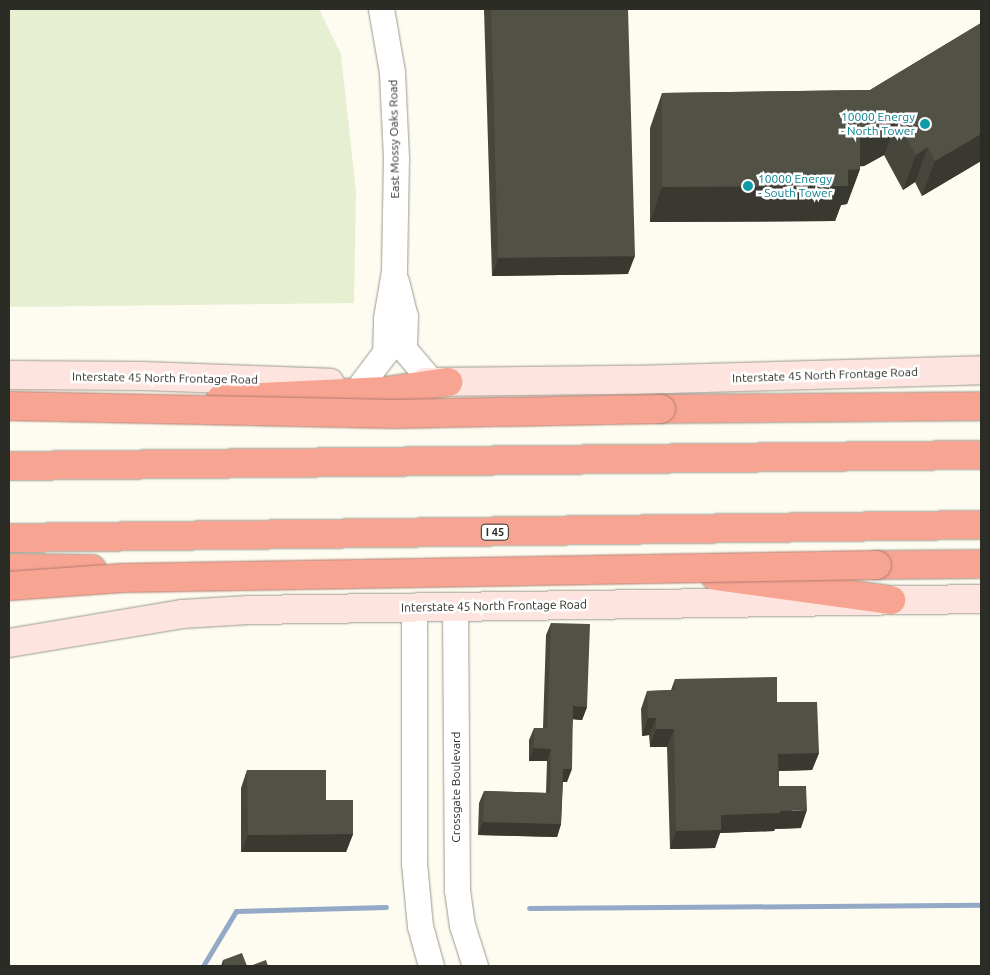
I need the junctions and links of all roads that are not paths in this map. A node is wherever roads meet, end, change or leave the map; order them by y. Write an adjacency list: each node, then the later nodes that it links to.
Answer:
1 (381, 9): 2 (street, East Mossy Oaks Road)
2 (394, 271): 5 (street, East Mossy Oaks Road); 6 (street, East Mossy Oaks Road)
3 (981, 370): 5 (main road, Interstate 45 North Frontage Road)
4 (9, 375): 6 (main road, Interstate 45 North Frontage Road)
5 (440, 382): 6 (main road, Interstate 45 North Frontage Road); 9 (highway)
6 (362, 383)
7 (9, 406): 8 (highway, bridge)
8 (981, 406)
9 (9, 413)
10 (981, 454): 11 (highway)
11 (9, 466)
12 (981, 525): 13 (highway, I 45)
13 (9, 538)
14 (981, 564): 16 (highway, bridge)
15 (9, 568): 18 (highway)
16 (9, 586)
17 (981, 599): 18 (main road, Interstate 45 North Frontage Road)
18 (891, 600): 20 (main road, Interstate 45 North Frontage Road)
19 (414, 606): 20 (main road, Interstate 45 North Frontage Road); 21 (main road, Interstate 45 North Frontage Road); 22 (street)
20 (456, 606): 23 (street, Crossgate Boulevard)
21 (9, 643)
22 (431, 966)
23 (475, 966)

